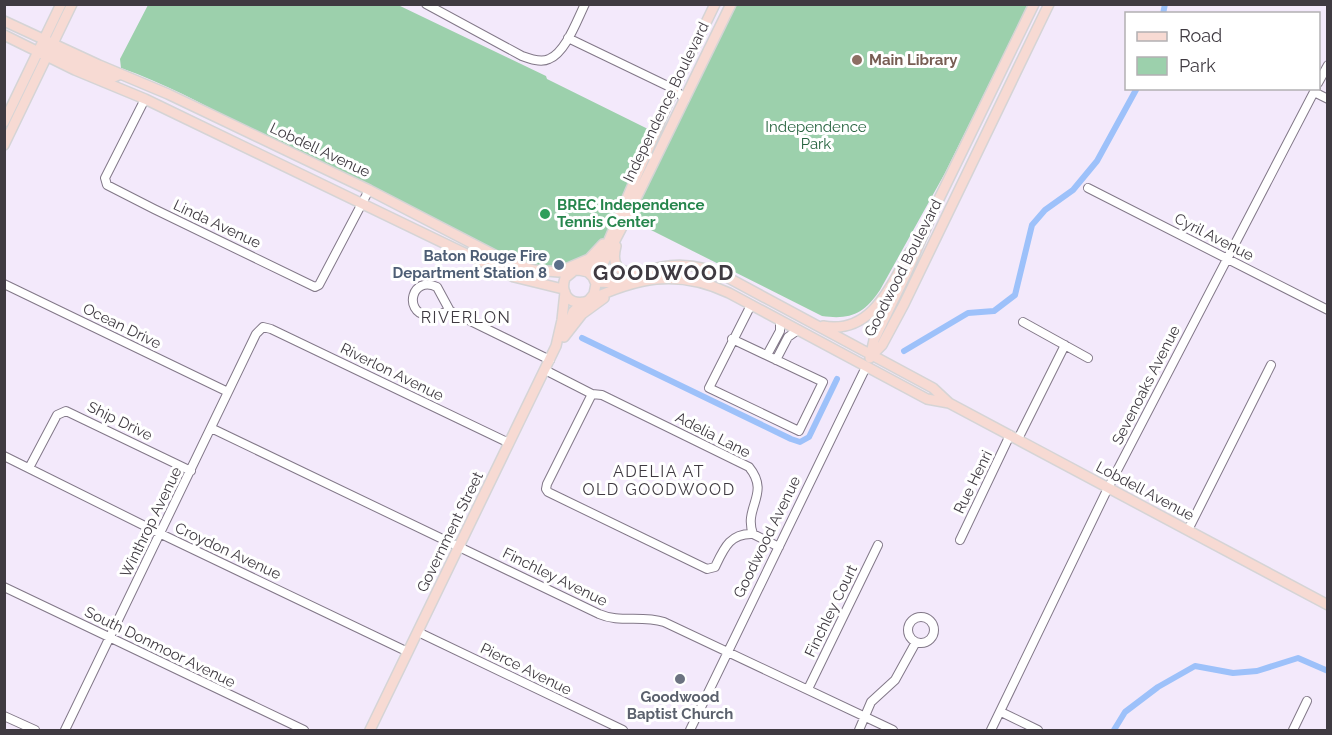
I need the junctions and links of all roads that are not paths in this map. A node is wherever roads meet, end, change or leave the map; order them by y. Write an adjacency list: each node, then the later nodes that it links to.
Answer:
1 (62, 4): 13 (main road)
2 (72, 4): 13 (main road)
3 (426, 4): 11 (street)
4 (585, 4): 11 (street)
5 (715, 4): 14 (main road, Independence Boulevard)
6 (731, 4): 15 (main road, Independence Boulevard)
7 (1034, 4): 12 (main road, Goodwood Boulevard)
8 (1049, 4): 16 (main road, Goodwood Boulevard)
9 (4, 21): 13 (main road)
10 (4, 35): 13 (main road)
11 (568, 38): 17 (street)
12 (1016, 43): 16 (main road); 25 (main road, Goodwood Boulevard)
13 (45, 48): 19 (main road, Lobdell Avenue); 22 (main road, Lobdell Avenue); 23 (main road); 24 (main road)
14 (694, 48): 15 (street); 17 (main road, Independence Boulevard)
15 (706, 54): 20 (main road, Independence Boulevard)
16 (1015, 76): 26 (main road, Goodwood Boulevard)
17 (674, 89): 20 (street); 31 (main road, Independence Boulevard)
18 (1315, 90): 21 (street); 32 (street, Sevenoaks Avenue)
19 (145, 99): 22 (main road); 29 (main road, Lobdell Avenue); 29 (street, Linda Avenue)
20 (685, 99): 31 (main road, Independence Boulevard)
21 (1328, 99)
22 (205, 112): 28 (main road, Lobdell Avenue)
23 (4, 122)
24 (4, 145)
25 (947, 182): 26 (street); 30 (main road, Goodwood Boulevard)
26 (960, 188): 47 (main road, Goodwood Boulevard)
27 (1088, 188): 32 (street, Cyril Avenue)
28 (369, 190): 29 (street); 35 (main road, Lobdell Avenue)
29 (363, 202): 42 (main road, Lobdell Avenue)
30 (937, 203): 37 (main road, Goodwood Boulevard); 54 (main road)
31 (615, 234): 34 (main road); 35 (main road); 36 (main road); 39 (main road)
32 (1227, 258): 50 (street, Cyril Avenue); 78 (street, Sevenoaks Avenue)
33 (669, 264): 36 (main road, Lobdell Avenue); 38 (main road); 40 (main road, Lobdell Avenue)
34 (579, 270): 35 (main road, Lobdell Avenue); 39 (main road); 43 (main road)
35 (559, 272)
36 (639, 273): 39 (main road, Lobdell Avenue)
37 (906, 274): 47 (main road); 62 (main road, Goodwood Boulevard)
38 (669, 277): 44 (main road, Lobdell Avenue); 45 (main road, Lobdell Avenue)
39 (595, 280): 46 (main road)
40 (735, 281): 45 (main road); 54 (main road, Lobdell Avenue)
41 (4, 284): 69 (street, Ocean Drive)
42 (552, 287): 43 (main road, Lobdell Avenue); 49 (main road)
43 (564, 291): 46 (main road); 49 (main road, Government Street)
44 (610, 292): 46 (main road, Lobdell Avenue); 57 (main road)
45 (729, 293): 48 (main road, Lobdell Avenue)
46 (585, 302): 57 (main road, Government Street)
47 (904, 304): 62 (main road, Goodwood Boulevard)
48 (751, 305): 52 (main road, Lobdell Avenue); 58 (street)
49 (564, 306): 60 (main road, Government Street)
50 (1328, 310)
51 (450, 311): 51 (street); 64 (street)
52 (780, 321): 56 (main road, Lobdell Avenue); 61 (street)
53 (1023, 322): 59 (street)
54 (817, 325): 62 (main road, Lobdell Avenue)
55 (263, 327): 69 (street, Winthrop Avenue); 74 (street, Riverlon Avenue)
56 (798, 330): 65 (street); 67 (main road, Lobdell Avenue)
57 (564, 337): 60 (main road, Government Street)
58 (732, 339): 61 (street); 65 (street)
59 (1065, 345): 63 (street); 73 (street, Rue Henri)
60 (556, 346): 64 (main road, Government Street)
61 (767, 356): 65 (street)
62 (871, 356): 67 (main road, Goodwood Avenue); 71 (main road, Lobdell Avenue)
63 (1088, 358)
64 (550, 360): 68 (main road, Government Street)
65 (776, 360)
66 (1271, 365): 79 (street)
67 (866, 367): 71 (main road, Lobdell Avenue); 85 (street, Goodwood Avenue)
68 (545, 370): 70 (street, Adelia Lane); 74 (main road, Government Street)
69 (228, 392): 72 (street, Winthrop Avenue)
70 (592, 394): 81 (street, Adelia Lane); 81 (street)
71 (949, 403): 73 (main road, Lobdell Avenue)
72 (211, 428): 77 (street, Winthrop Avenue); 84 (street, Finchley Avenue)
73 (1014, 437): 78 (main road, Lobdell Avenue); 82 (street, Rue Henri)
74 (509, 443): 84 (main road, Government Street)
75 (4, 456): 76 (street, Croydon Avenue)
76 (29, 468): 77 (street, Ship Drive); 80 (street, Croydon Avenue)
77 (191, 471): 80 (street, Winthrop Avenue)
78 (1108, 488): 79 (main road, Lobdell Avenue); 95 (street, Sevenoaks Avenue)
79 (1188, 530): 87 (main road, Lobdell Avenue)
80 (161, 534): 89 (street, Winthrop Avenue); 91 (street, Croydon Avenue)
81 (753, 534): 85 (street)
82 (960, 540)
83 (878, 544): 93 (street, Finchley Court)
84 (459, 546): 88 (main road, Government Street); 92 (street, Finchley Avenue)
85 (779, 547): 92 (street, Goodwood Avenue)
86 (4, 587): 89 (street, South Donmoor Avenue)
87 (1328, 605)
88 (418, 632): 91 (main road, Government Street); 102 (street, Pierce Avenue)
89 (110, 638): 99 (street, Winthrop Avenue); 100 (street, South Donmoor Avenue)
90 (916, 642): 97 (street)
91 (408, 652): 101 (main road, Government Street)
92 (728, 652): 93 (street, Finchley Avenue); 103 (street, Goodwood Avenue)
93 (808, 689): 97 (street, Finchley Avenue)
94 (1307, 702): 108 (street)
95 (1001, 712): 106 (street, Sevenoaks Avenue); 107 (street)
96 (4, 716): 98 (street)
97 (866, 717): 104 (street); 105 (street, Finchley Avenue)
98 (35, 730)
99 (65, 730)
100 (303, 730)
101 (370, 730)
102 (623, 730)
103 (690, 730)
104 (859, 730)
105 (892, 730)
106 (991, 730)
107 (1038, 730)
108 (1293, 730)

